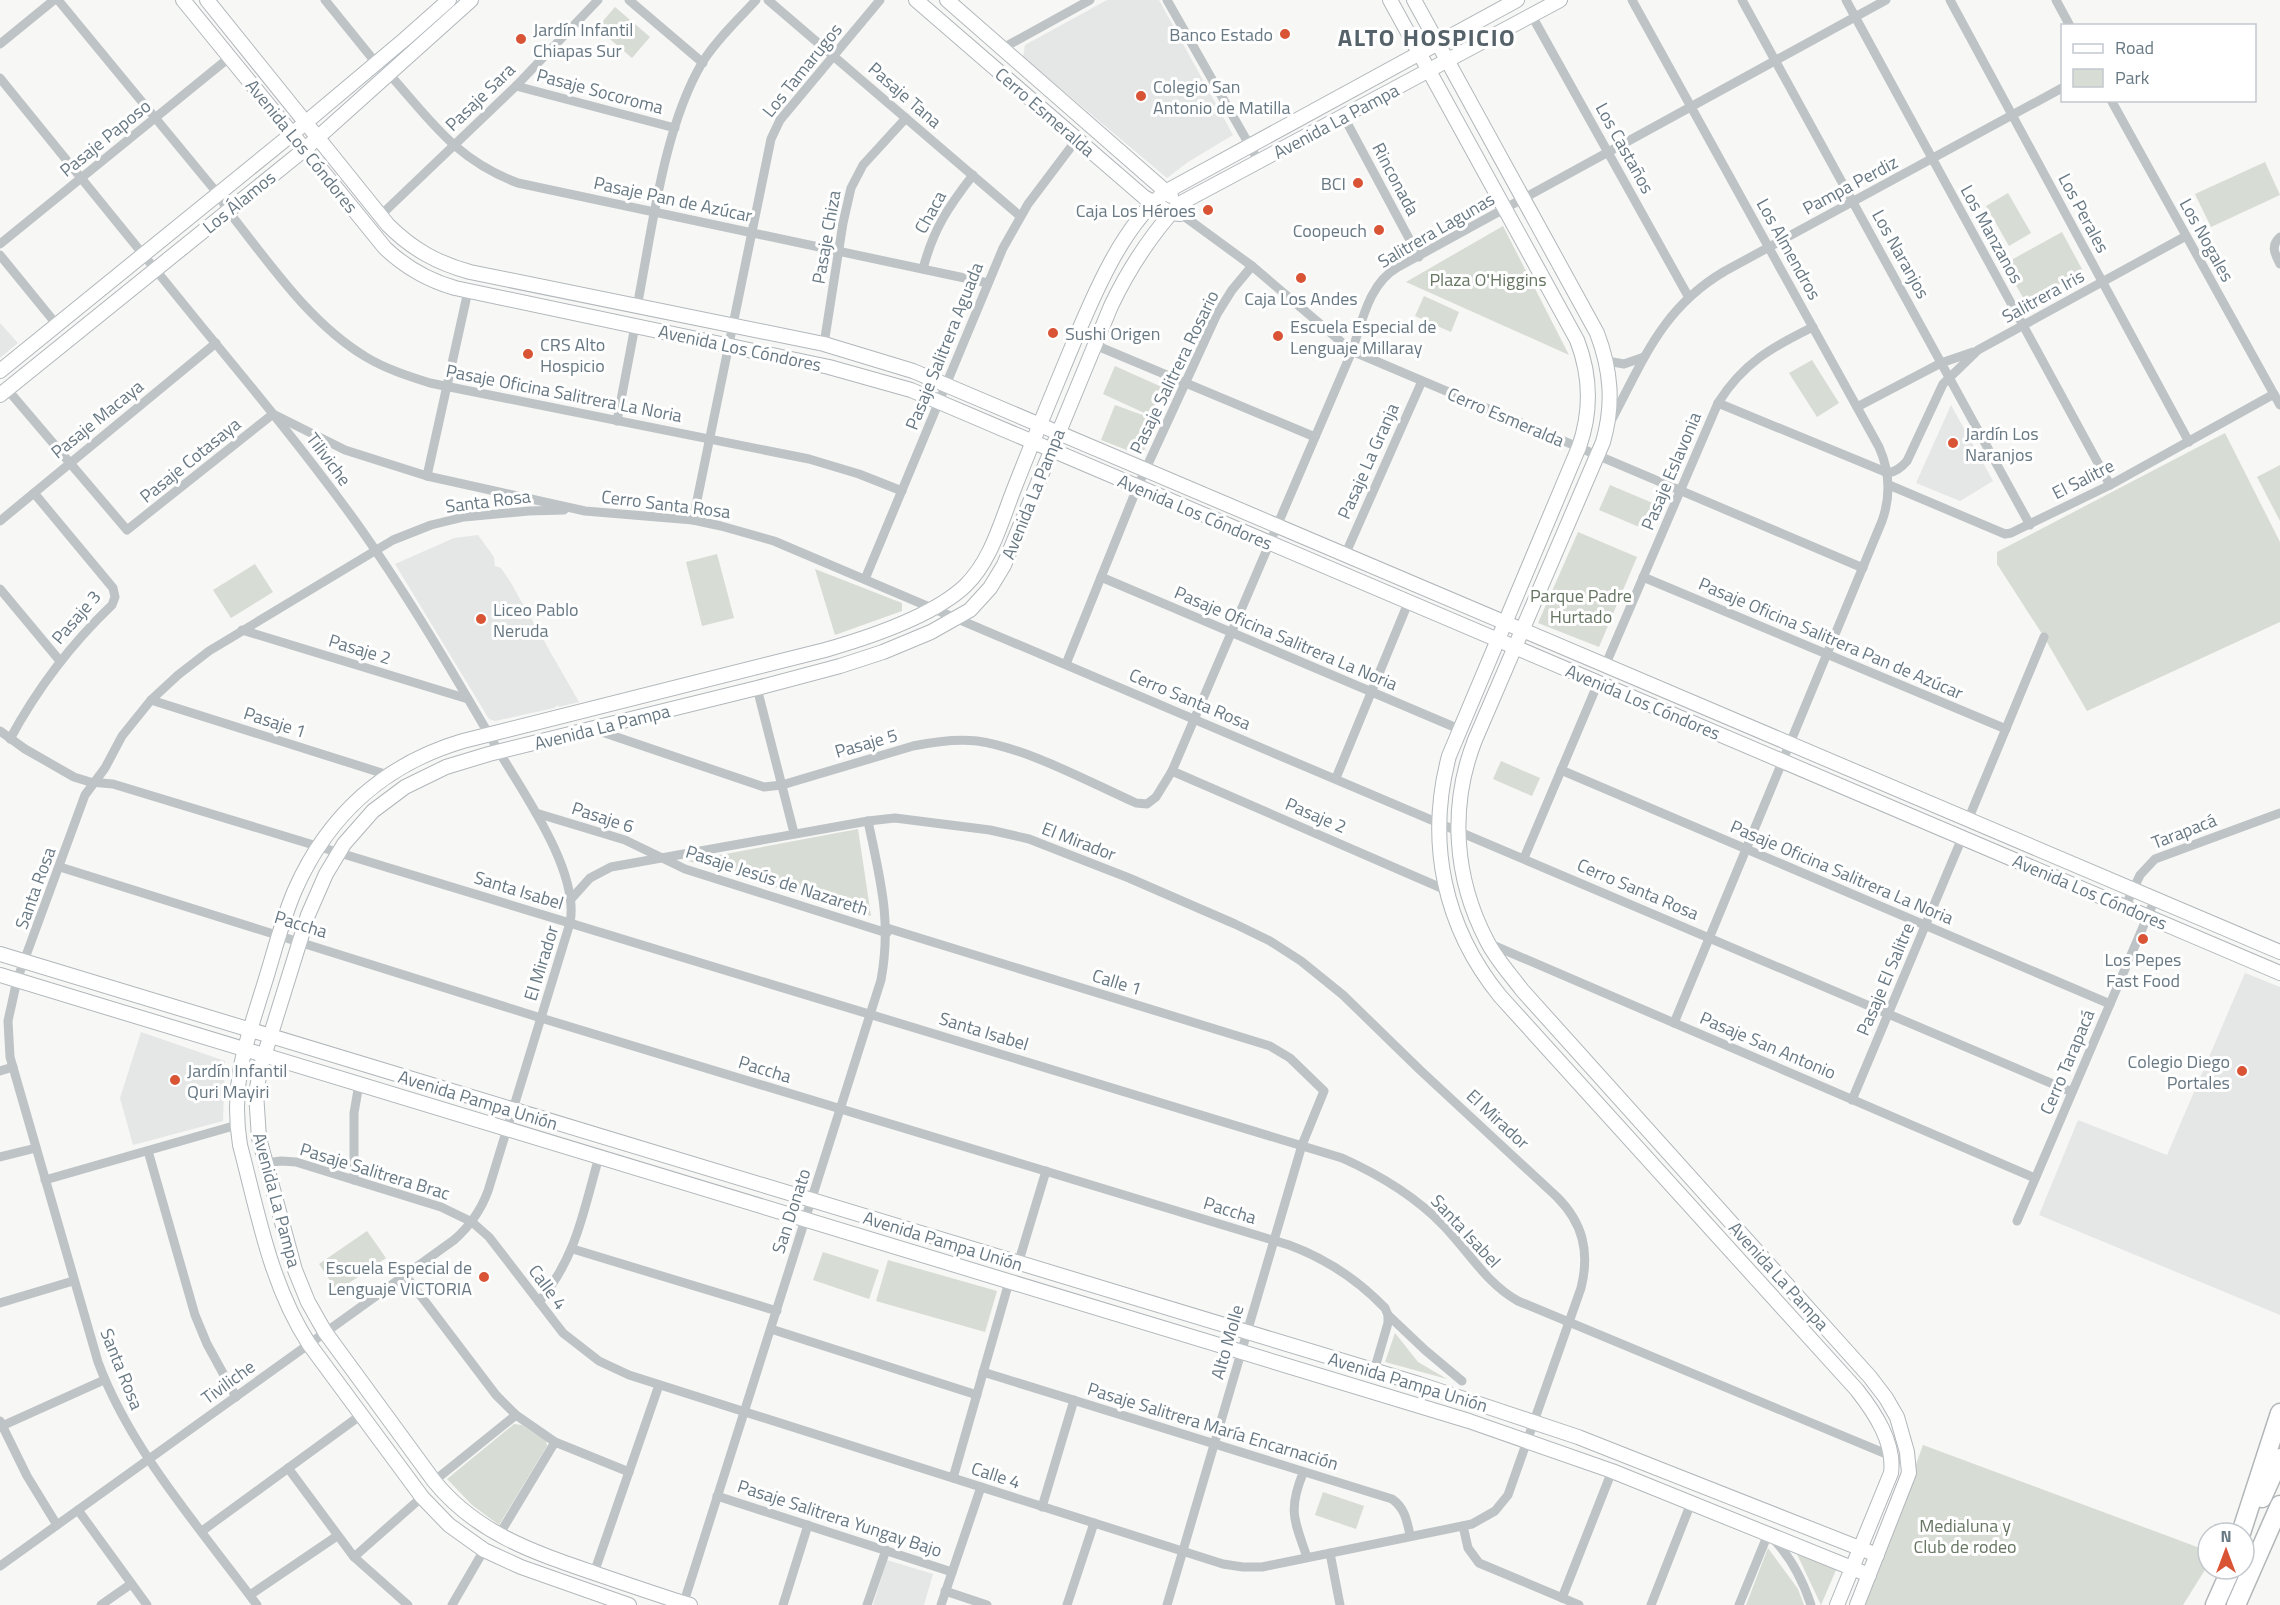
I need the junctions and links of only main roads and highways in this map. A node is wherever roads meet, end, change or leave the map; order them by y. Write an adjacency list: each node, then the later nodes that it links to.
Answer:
1 (2280, 1413): 4 (highway)
2 (2280, 1458): 5 (highway)
3 (2280, 1505): 9 (highway)
4 (2245, 1521)
5 (2252, 1521)
6 (2280, 1525): 9 (highway)
7 (2226, 1581): 8 (highway)
8 (2215, 1605)
9 (2238, 1605)

